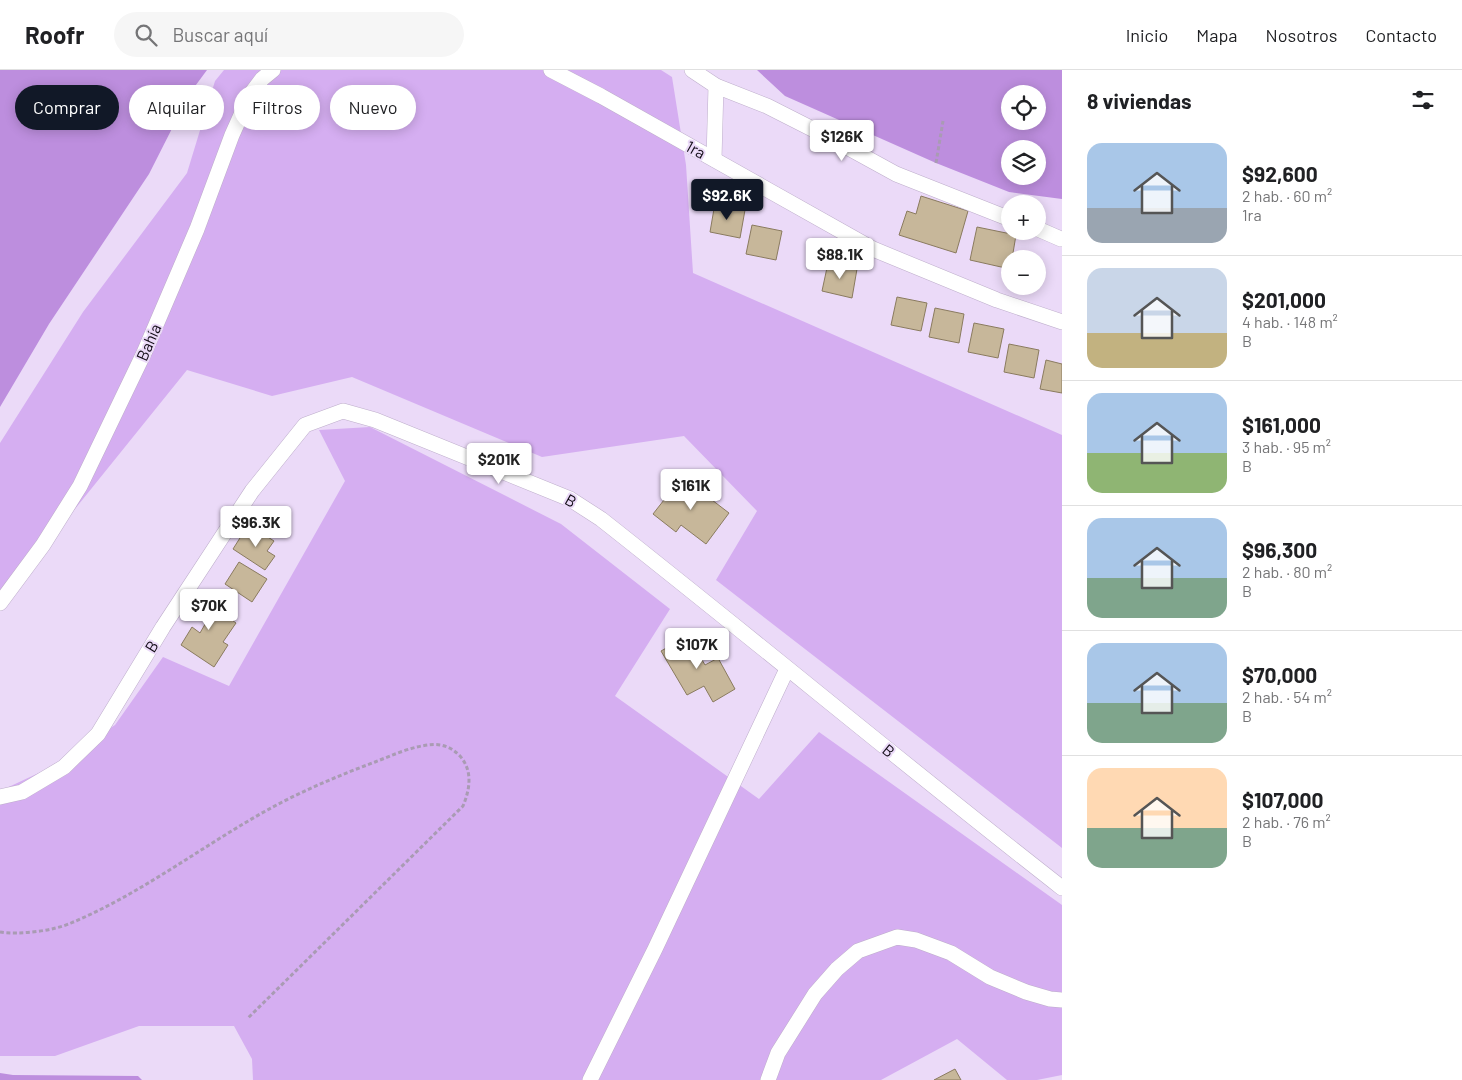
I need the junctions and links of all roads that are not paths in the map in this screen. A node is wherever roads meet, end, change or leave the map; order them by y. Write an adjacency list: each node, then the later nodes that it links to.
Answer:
1 (272, 70): 10 (street, Bahía)
2 (551, 70): 5 (street, 1ra)
3 (692, 70): 4 (street)
4 (716, 86): 5 (street); 6 (street)
5 (714, 159): 9 (street, 1ra)
6 (1001, 215)
7 (1046, 232): 8 (street)
8 (1061, 238)
9 (1062, 322)
10 (0, 603)
11 (787, 669): 12 (street, B); 13 (street, B); 15 (street)
12 (0, 797)
13 (1062, 888)
14 (1062, 1000): 16 (street)
15 (590, 1080)
16 (768, 1080)

